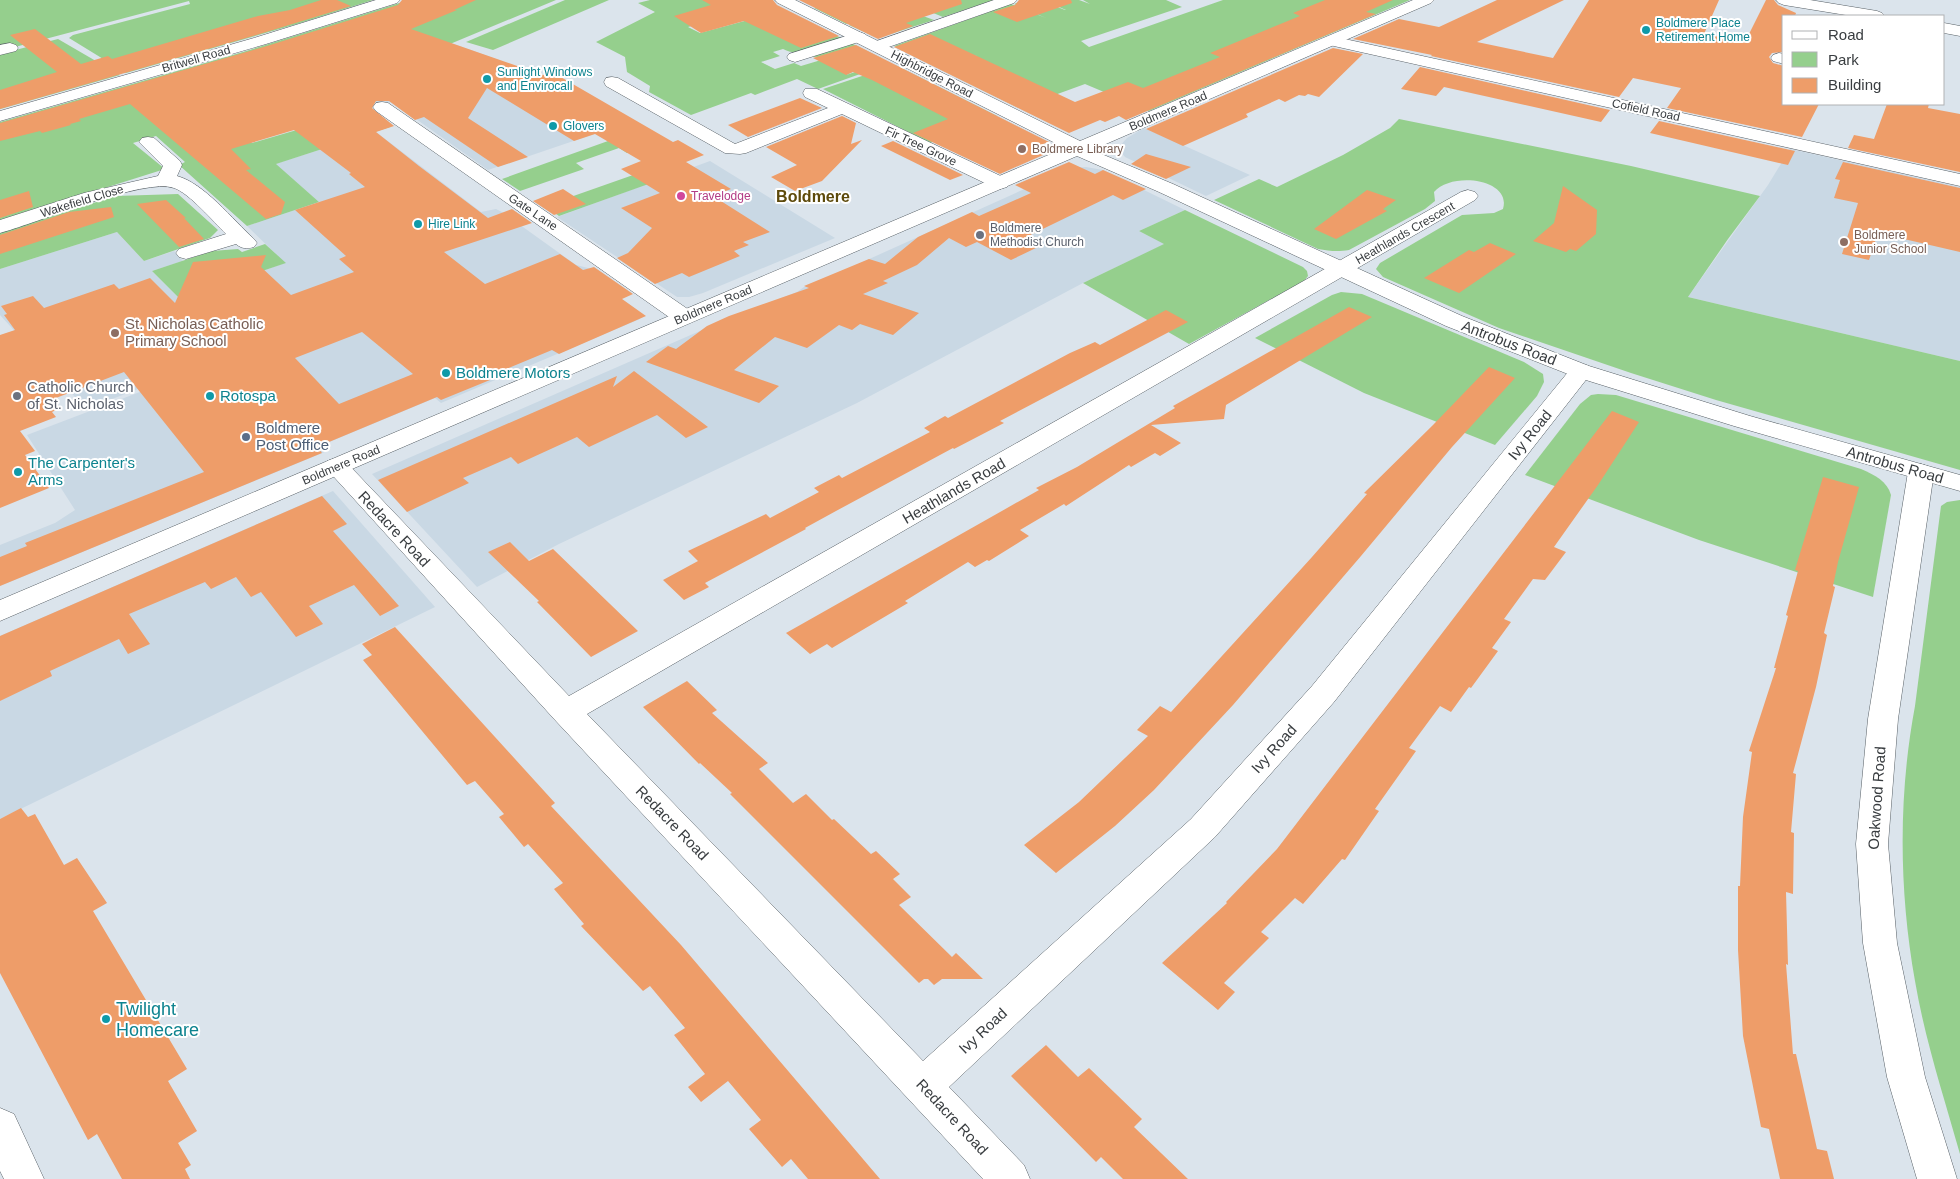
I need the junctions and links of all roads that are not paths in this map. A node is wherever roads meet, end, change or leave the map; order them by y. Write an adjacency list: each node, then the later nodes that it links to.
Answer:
1 (392, 0): 18 (street, Britwell Road)
2 (783, 0): 10 (street, Highbridge Road)
3 (1009, 0): 12 (street)
4 (1426, 0): 11 (street, Boldmere Road)
5 (1784, 0): 6 (street)
6 (1824, 12): 7 (street)
7 (1864, 15)
8 (1945, 28): 9 (street)
9 (1960, 31)
10 (859, 37): 12 (street, Highbridge Road); 13 (street)
11 (1331, 41): 21 (street, Boldmere Road); 24 (street, Cofield Road)
12 (877, 46): 21 (street, Highbridge Road)
13 (797, 58)
14 (595, 84): 20 (street)
15 (811, 93): 17 (street, Fir Tree Grove)
16 (382, 108): 30 (street, Gate Lane)
17 (842, 108): 20 (street); 25 (street, Fir Tree Grove)
18 (0, 116)
19 (148, 142): 23 (street)
20 (746, 146): 22 (street)
21 (1079, 150): 25 (street, Boldmere Road); 29 (street, Antrobus Road)
22 (768, 159)
23 (166, 180): 27 (street, Wakefield Close); 28 (street)
24 (1960, 180)
25 (1000, 184): 30 (street, Boldmere Road)
26 (1468, 196): 29 (street, Heathlands Crescent)
27 (0, 227)
28 (186, 254)
29 (1342, 270): 31 (street, Antrobus Road); 36 (street, Heathlands Road)
30 (684, 317): 32 (street, Boldmere Road)
31 (1581, 370): 33 (street, Antrobus Road); 37 (street, Ivy Road)
32 (336, 466): 35 (street, Boldmere Road); 36 (street, Redacre Road)
33 (1921, 472): 34 (street, Antrobus Road); 41 (street, Oakwood Road)
34 (1960, 483)
35 (0, 611)
36 (566, 712): 37 (street, Redacre Road)
37 (923, 1086): 40 (street, Redacre Road)
38 (0, 1127): 39 (street)
39 (24, 1179)
40 (1010, 1179)
41 (1937, 1179)

